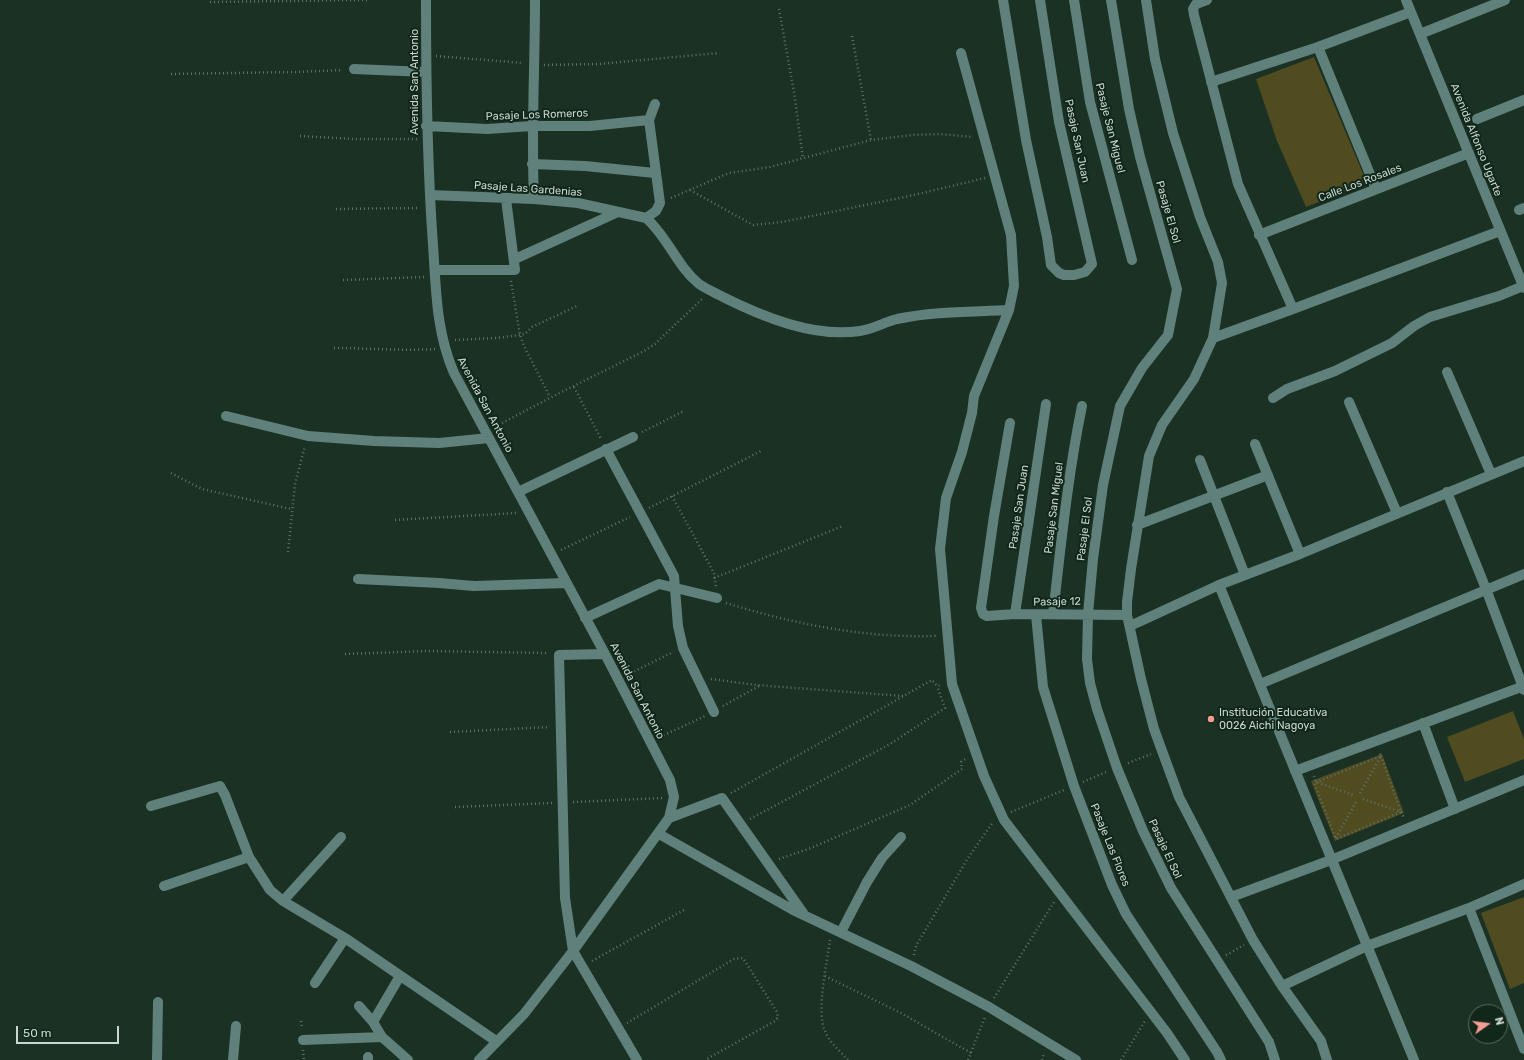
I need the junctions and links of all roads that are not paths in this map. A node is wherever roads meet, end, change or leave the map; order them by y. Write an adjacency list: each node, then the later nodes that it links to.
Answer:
1 (426, 0): 16 (street, Avenida San Antonio)
2 (535, 0): 23 (street)
3 (1004, 0): 4 (street, Pasaje San Juan)
4 (1040, 0)
5 (1074, 0): 36 (street, Pasaje San Miguel)
6 (1111, 0): 73 (street, Pasaje El Sol)
7 (1146, 0): 41 (street)
8 (1207, 0): 17 (street)
9 (1406, 0): 11 (street, Avenida Alfonso Ugarte)
10 (1505, 0): 12 (street)
11 (1411, 12): 12 (street, Avenida Alfonso Ugarte); 13 (street)
12 (1420, 34): 24 (street, Avenida Alfonso Ugarte)
13 (1318, 47): 17 (street); 27 (street)
14 (961, 53): 40 (street)
15 (354, 69): 16 (street)
16 (426, 72): 22 (street, Avenida San Antonio)
17 (1211, 82): 34 (street)
18 (1524, 100): 20 (street)
19 (655, 104): 21 (street)
20 (1477, 118)
21 (649, 120): 23 (street, Pasaje Los Romeros); 26 (street)
22 (426, 126): 23 (street, Pasaje Los Romeros); 28 (street, Avenida San Antonio)
23 (532, 126): 25 (street)
24 (1469, 153): 27 (street, Calle Los Rosales); 33 (street, Avenida Alfonso Ugarte)
25 (532, 164): 26 (street); 30 (street)
26 (655, 173): 32 (street)
27 (1376, 189): 34 (street, Calle Los Rosales)
28 (430, 195): 29 (street, Pasaje Las Gardenias); 37 (street, Avenida San Antonio)
29 (506, 199): 30 (street, Pasaje Las Gardenias); 35 (street)
30 (534, 199): 31 (street, Pasaje Las Gardenias)
31 (618, 212): 32 (street, Pasaje Las Gardenias); 35 (street)
32 (646, 218): 40 (street)
33 (1500, 231): 38 (street, Avenida Alfonso Ugarte); 39 (street)
34 (1259, 235): 39 (street)
35 (515, 259): 37 (street)
36 (1132, 260)
37 (435, 274): 49 (street, Avenida San Antonio)
38 (1524, 287): 43 (street)
39 (1293, 309): 41 (street)
40 (1009, 310): 120 (street)
41 (1213, 338): 61 (street)
42 (1448, 372): 55 (street)
43 (1273, 398)
44 (1349, 402): 60 (street)
45 (1046, 404): 71 (street, Pasaje San Juan)
46 (1082, 406): 72 (street, Pasaje San Miguel)
47 (226, 416): 49 (street)
48 (1010, 423): 71 (street, Pasaje 12)
49 (487, 435): 57 (street, Avenida San Antonio)
50 (633, 437): 52 (street)
51 (1255, 444): 56 (street)
52 (606, 449): 57 (street); 68 (street)
53 (1200, 460): 59 (street)
54 (1524, 461): 55 (street)
55 (1491, 474): 58 (street)
56 (1268, 475): 59 (street); 62 (street)
57 (518, 492): 66 (street, Avenida San Antonio)
58 (1447, 492): 60 (street); 69 (street)
59 (1213, 495): 61 (street); 63 (street)
60 (1396, 513): 62 (street)
61 (1137, 525): 75 (street)
62 (1300, 554): 63 (street)
63 (1245, 574): 67 (street)
64 (1524, 574): 69 (street)
65 (358, 579): 66 (street)
66 (566, 583): 76 (street, Avenida San Antonio)
67 (1219, 585): 77 (street); 79 (street)
68 (674, 587): 70 (street); 76 (street); 81 (street)
69 (1486, 589): 79 (street); 80 (street)
70 (717, 598)
71 (1015, 614): 74 (street, Pasaje 12)
72 (1054, 614): 73 (street, Pasaje 12); 74 (street, Pasaje 12)
73 (1088, 614): 75 (street, Pasaje 12); 122 (street, Pasaje El Sol)
74 (1036, 615): 121 (street, Pasaje Las Flores)
75 (1127, 615): 77 (street)
76 (585, 618): 78 (street, Avenida San Antonio)
77 (1130, 626): 95 (street)
78 (605, 654): 87 (street, Avenida San Antonio); 102 (street)
79 (1260, 684): 83 (street)
80 (1523, 687): 82 (street)
81 (714, 712)
82 (1423, 723): 83 (street); 86 (street)
83 (1295, 771): 92 (street)
84 (1524, 780): 86 (street)
85 (151, 806): 91 (street)
86 (1455, 809): 92 (street)
87 (669, 818): 88 (street); 98 (street)
88 (658, 834): 98 (street); 102 (street)
89 (341, 837): 96 (street)
90 (901, 837): 99 (street)
91 (249, 857): 94 (street); 96 (street)
92 (1331, 860): 95 (street); 101 (street)
93 (1524, 884): 97 (street)
94 (164, 886)
95 (1232, 897): 105 (street)
96 (283, 902): 100 (street)
97 (1469, 908): 101 (street); 113 (street)
98 (804, 915): 99 (street)
99 (841, 932): 119 (street)
100 (345, 938): 103 (street); 104 (street)
101 (1367, 946): 105 (street); 124 (street)
102 (573, 951): 112 (street); 118 (street)
103 (400, 976): 108 (street); 112 (street)
104 (315, 983)
105 (1282, 986): 123 (street)
106 (158, 1002): 114 (street)
107 (358, 1006): 108 (street)
108 (373, 1022): 110 (street)
109 (236, 1026): 115 (street)
110 (382, 1037): 111 (street); 116 (street)
111 (303, 1040)
112 (496, 1041): 117 (street)
113 (1524, 1049)
114 (157, 1060)
115 (234, 1060)
116 (408, 1060)
117 (480, 1060)
118 (637, 1060)
119 (1076, 1060)
120 (1185, 1060)
121 (1221, 1060)
122 (1275, 1060)
123 (1327, 1060)
124 (1414, 1060)

